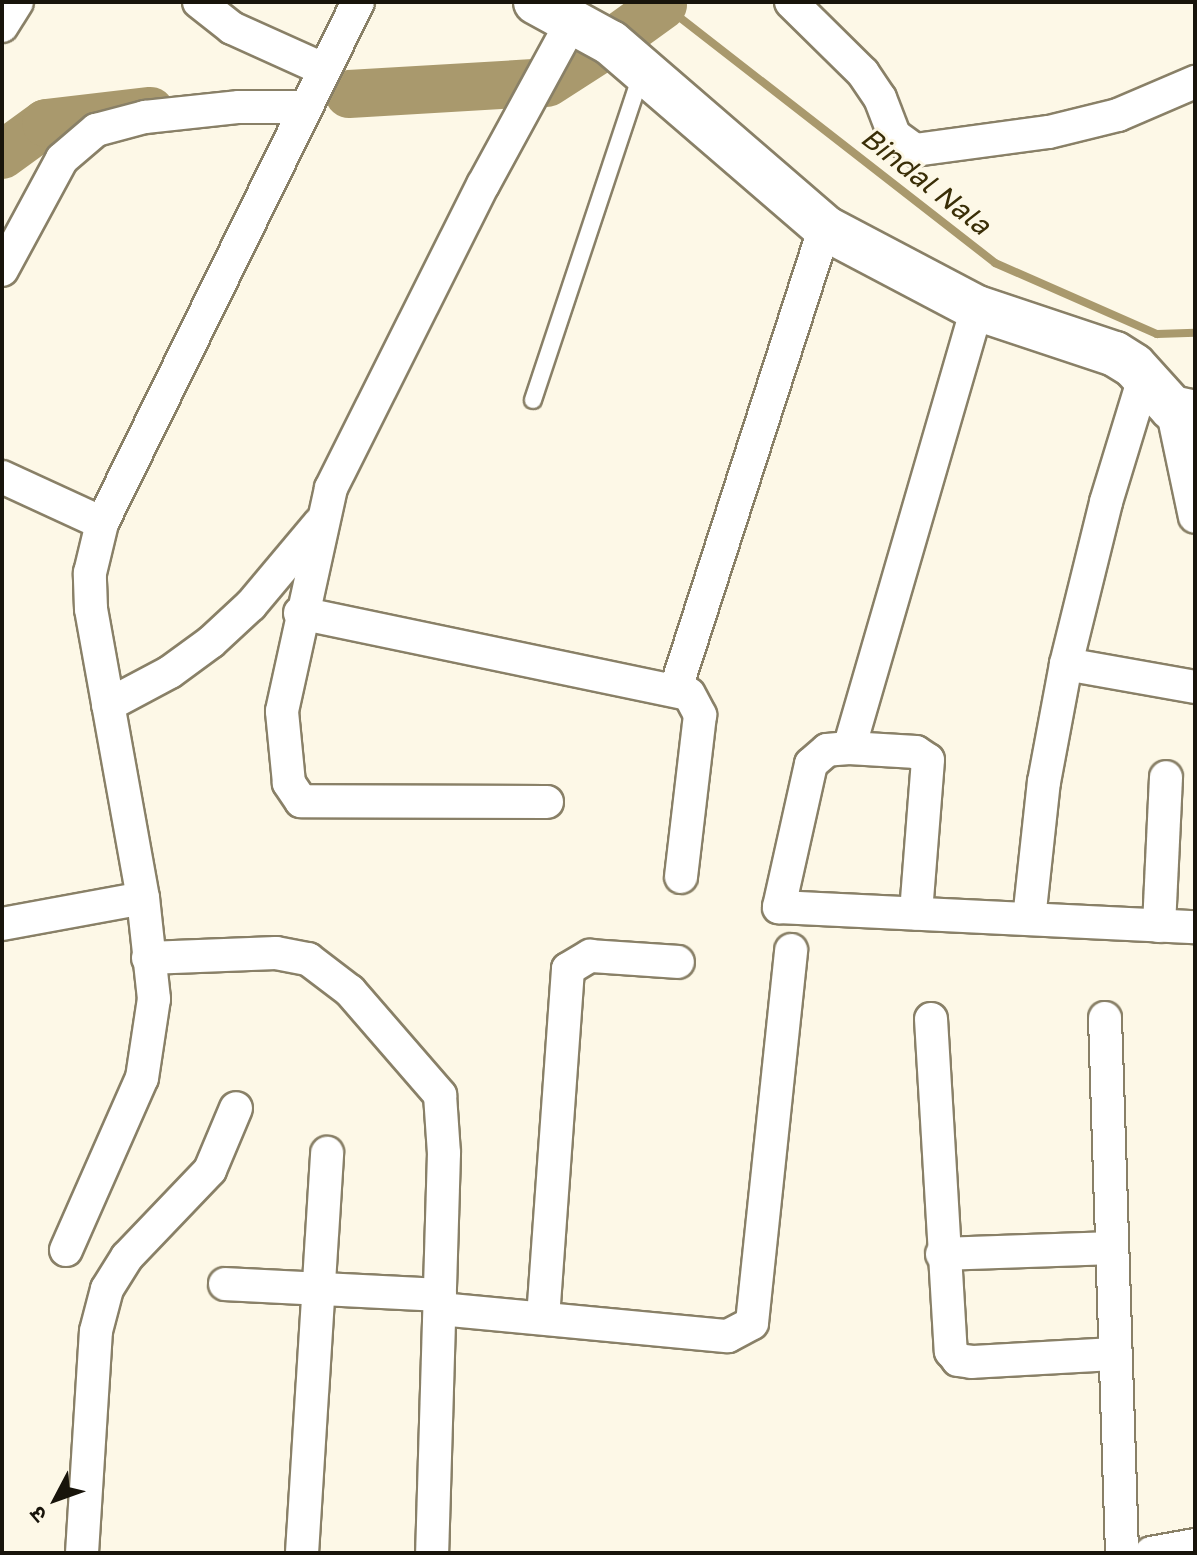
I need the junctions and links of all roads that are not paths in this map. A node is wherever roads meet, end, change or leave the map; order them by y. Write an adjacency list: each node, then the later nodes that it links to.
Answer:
1 (17, 2): 6 (street)
2 (199, 2): 7 (street)
3 (358, 2): 7 (street)
4 (791, 2): 9 (street)
5 (554, 12): 8 (street); 18 (street)
6 (2, 26)
7 (323, 69): 10 (street)
8 (643, 71): 11 (street); 14 (lane)
9 (1195, 82)
10 (304, 107): 12 (street); 19 (street)
11 (825, 228): 13 (street); 23 (street)
12 (2, 270)
13 (977, 308): 15 (street); 25 (street)
14 (533, 400)
15 (1170, 400): 17 (street); 21 (street)
16 (2, 477): 19 (street)
17 (1195, 517)
18 (323, 519): 20 (street); 24 (street)
19 (102, 523): 24 (street)
20 (300, 613): 23 (street); 27 (street)
21 (1066, 664): 22 (street); 31 (street)
22 (1195, 687)
23 (676, 688): 28 (street)
24 (108, 705): 29 (street)
25 (849, 748): 30 (street); 30 (street)
26 (1166, 777): 33 (street)
27 (547, 802)
28 (681, 877)
29 (143, 898): 32 (street); 36 (street)
30 (916, 914): 31 (street)
31 (1029, 919): 33 (street)
32 (2, 924)
33 (1159, 926): 34 (street)
34 (1195, 927)
35 (791, 950): 48 (street)
36 (148, 958): 43 (street); 47 (street)
37 (678, 962): 48 (street)
38 (1105, 1018): 42 (street)
39 (931, 1019): 44 (street)
40 (236, 1108): 51 (street)
41 (327, 1153): 46 (street)
42 (1112, 1248): 44 (street); 49 (street)
43 (66, 1250)
44 (942, 1254): 49 (street)
45 (225, 1284): 46 (street)
46 (320, 1289): 47 (street); 52 (street)
47 (440, 1302): 48 (street); 53 (street)
48 (543, 1318)
49 (1116, 1354): 54 (street)
50 (1195, 1545): 55 (street)
51 (82, 1553)
52 (302, 1553)
53 (432, 1553)
54 (1122, 1553)
55 (1151, 1553)

